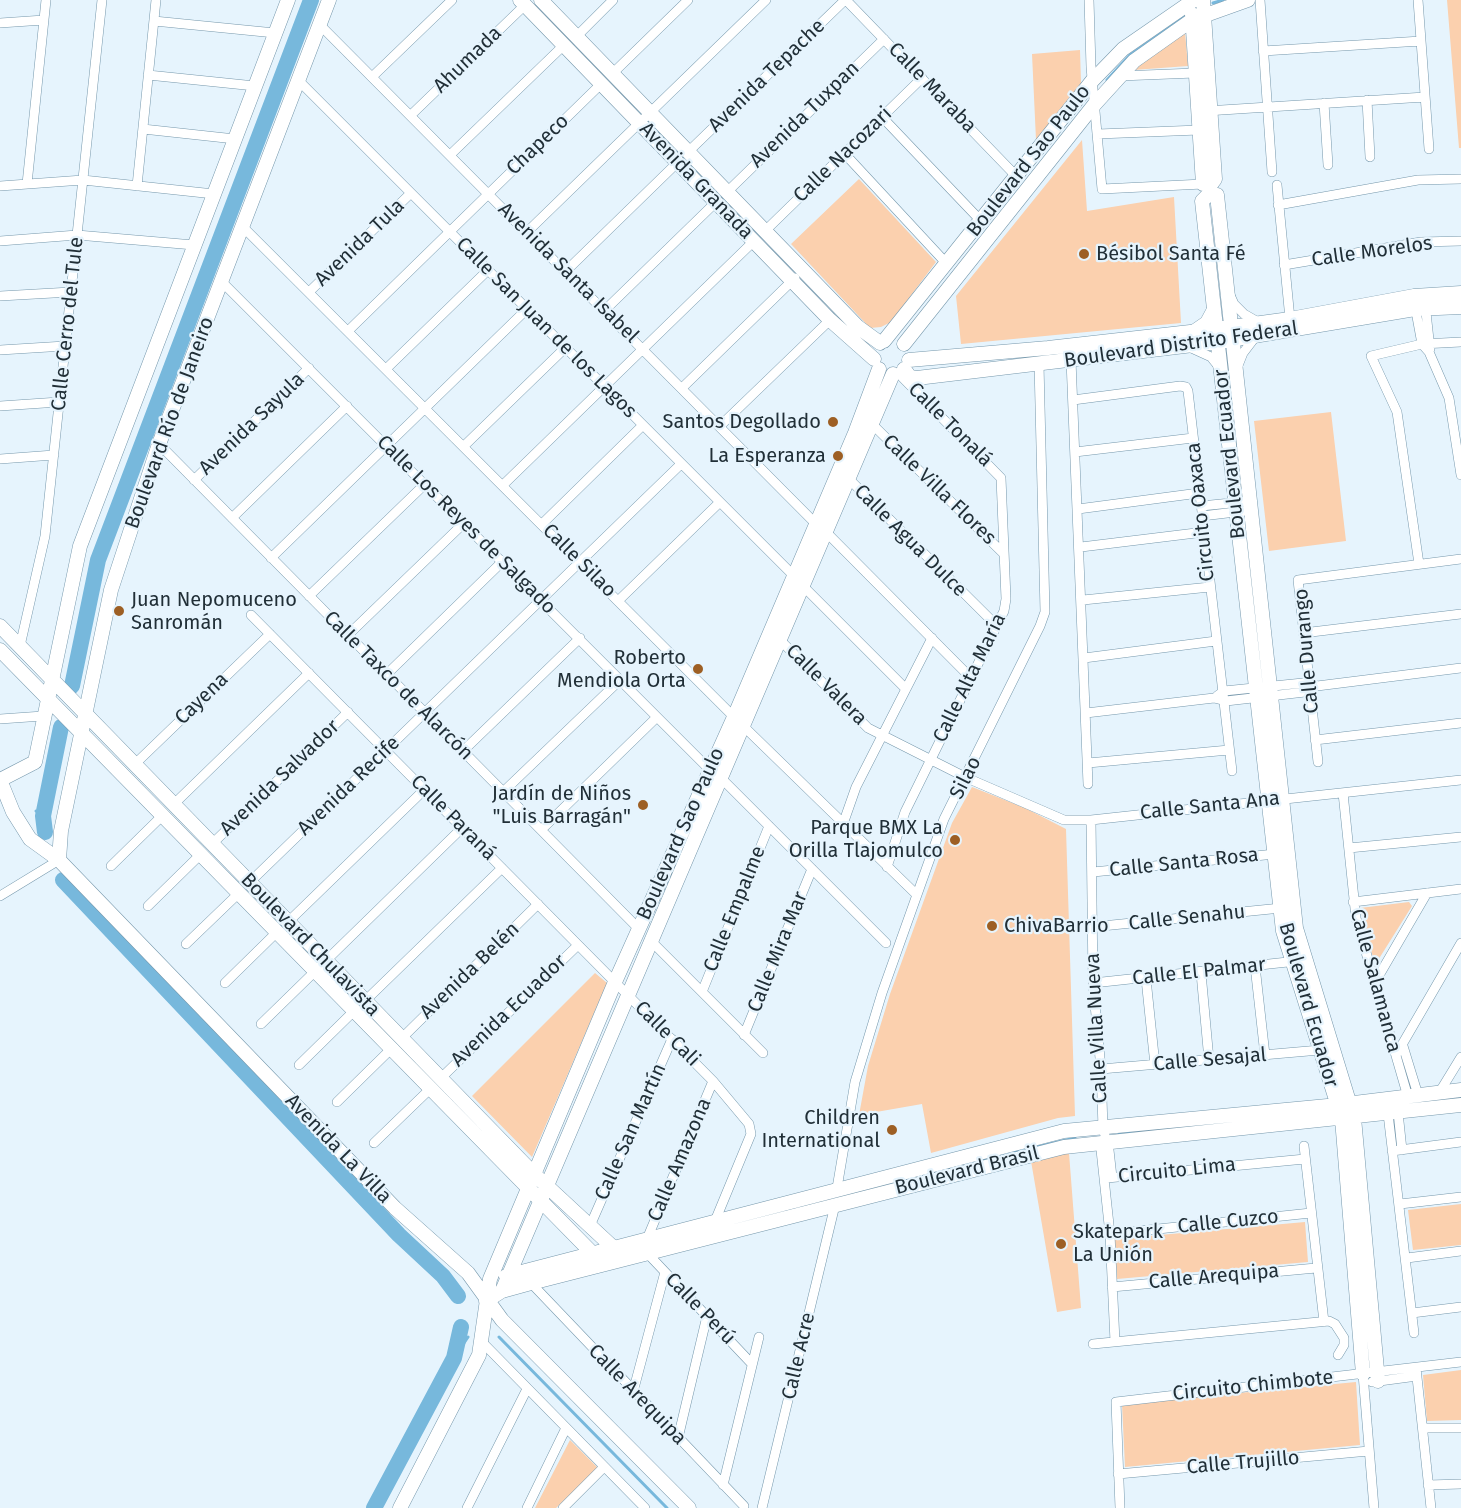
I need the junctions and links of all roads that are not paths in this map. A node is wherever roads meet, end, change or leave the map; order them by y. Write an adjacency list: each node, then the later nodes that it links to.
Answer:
1 (46, 0): 19 (street)
2 (102, 0): 63 (street, Calle Cerro del Tule)
3 (156, 0): 20 (street)
4 (288, 0): 23 (main road, Boulevard Río de Janeiro)
5 (329, 0): 22 (main road, Boulevard Río de Janeiro)
6 (452, 0): 33 (street)
7 (541, 0): 24 (main road, Avenida Granada)
8 (613, 0): 24 (street)
9 (687, 0): 29 (street)
10 (766, 0): 45 (street)
11 (846, 0): 25 (street, Calle Maraba); 54 (street, Avenida Tepache)
12 (1089, 0): 36 (street)
13 (1195, 0): 18 (main road); 36 (main road, Boulevard Sao Paulo)
14 (1248, 0): 18 (main road, Boulevard Sao Paulo)
15 (1260, 0): 28 (street)
16 (1418, 0): 26 (street)
17 (522, 2): 27 (main road, Avenida Granada); 46 (street, Ahumada)
18 (1198, 18): 30 (main road); 32 (main road, Boulevard Sao Paulo); 44 (main road)
19 (44, 20): 21 (street); 64 (street)
20 (154, 21): 23 (street); 31 (street)
21 (0, 22)
22 (320, 24): 33 (street, Avenida Santa Isabel); 35 (main road, Boulevard Río de Janeiro)
23 (275, 33): 38 (main road, Boulevard Río de Janeiro)
24 (577, 36): 29 (main road, Avenida Granada)
25 (884, 39): 34 (street, Calle Maraba); 69 (street, Avenida Tuxpan)
26 (1421, 41): 28 (street); 39 (street)
27 (564, 45): 37 (main road, Avenida Granada); 56 (street)
28 (1263, 51): 43 (street)
29 (612, 74): 45 (main road, Avenida Granada)
30 (1195, 74): 32 (street); 44 (main road)
31 (148, 75): 38 (street); 49 (street)
32 (1120, 76): 42 (main road, Boulevard Sao Paulo)
33 (372, 77): 46 (street, Avenida Santa Isabel)
34 (922, 78): 47 (street, Calle Nacozari); 61 (street, Calle Maraba)
35 (298, 80): 70 (street, Calle San Juan de los Lagos); 76 (main road, Boulevard Río de Janeiro)
36 (1092, 81): 42 (street); 61 (main road, Boulevard Sao Paulo)
37 (601, 84): 48 (main road, Avenida Granada); 72 (street, Chapeco)
38 (255, 86): 52 (main road, Boulevard Río de Janeiro)
39 (1425, 97): 40 (street); 53 (street)
40 (1367, 100): 41 (street); 57 (street)
41 (1324, 103): 43 (street); 59 (street)
42 (1094, 105): 51 (street); 111 (main road, Boulevard Sao Paulo)
43 (1267, 106): 44 (street); 60 (street)
44 (1204, 111): 50 (main road); 65 (main road)
45 (650, 113): 48 (street); 54 (main road, Avenida Granada)
46 (411, 116): 56 (street, Avenida Santa Isabel)
47 (882, 117): 55 (street, Calle Nacozari); 75 (street)
48 (639, 123): 58 (main road, Avenida Granada); 79 (street)
49 (143, 129): 52 (street); 68 (street)
50 (1199, 130): 51 (street); 65 (main road)
51 (1098, 134): 65 (street)
52 (235, 139): 71 (main road, Boulevard Río de Janeiro)
53 (1429, 149)
54 (688, 152): 69 (main road, Avenida Granada)
55 (844, 153): 78 (street, Calle Nacozari); 85 (street)
56 (450, 155): 72 (street, Avenida Santa Isabel)
57 (1370, 157)
58 (678, 162): 73 (main road, Avenida Granada); 89 (street)
59 (1328, 165)
60 (1272, 172)
61 (1017, 177): 75 (main road, Boulevard Sao Paulo)
62 (1461, 179): 74 (street)
63 (83, 180): 64 (street); 68 (street); 80 (street, Calle Cerro del Tule)
64 (27, 184): 67 (street)
65 (1203, 184)
66 (1276, 185): 74 (street)
67 (0, 186)
68 (137, 186): 71 (street)
69 (727, 192): 78 (main road, Avenida Granada)
70 (411, 193): 77 (street, Calle San Juan de los Lagos); 94 (street, Avenida Tula)
71 (214, 194): 84 (main road, Boulevard Río de Janeiro)
72 (489, 194): 77 (street, Chapeco); 79 (street, Avenida Santa Isabel)
73 (716, 202): 82 (main road, Avenida Granada); 101 (street)
74 (1278, 205): 86 (street)
75 (981, 221): 85 (main road, Boulevard Sao Paulo)
76 (243, 226): 91 (main road, Boulevard Río de Janeiro); 94 (street, Calle Silao)
77 (450, 231): 87 (street, Calle San Juan de los Lagos); 105 (street, Chapeco)
78 (765, 231): 88 (main road, Avenida Granada)
79 (527, 232): 89 (street, Avenida Santa Isabel)
80 (77, 235): 81 (street); 84 (street); 93 (street, Calle Cerro del Tule)
81 (0, 241)
82 (754, 241): 90 (main road, Avenida Granada); 115 (street)
83 (1461, 241): 86 (street, Calle Morelos)
84 (194, 245): 193 (main road, Boulevard Río de Janeiro)
85 (947, 264): 109 (main road, Boulevard Sao Paulo)
86 (1284, 265): 102 (street)
87 (488, 270): 100 (street, Calle San Juan de los Lagos); 121 (street)
88 (803, 270): 90 (street); 109 (main road, Avenida Granada)
89 (566, 271): 101 (street, Avenida Santa Isabel)
90 (793, 280): 103 (main road, Avenida Granada); 126 (street)
91 (222, 281): 120 (street, Calle Los Reyes de Salgado); 136 (main road, Boulevard Río de Janeiro)
92 (1228, 289): 98 (main road, Boulevard Ecuador); 104 (street); 106 (main road, Boulevard Ecuador)
93 (71, 292): 96 (street); 112 (street, Calle Cerro del Tule)
94 (309, 292): 105 (street, Calle Silao)
95 (1461, 293): 97 (main road, Boulevard Distrito Federal)
96 (0, 296)
97 (1420, 302): 99 (main road, Boulevard Distrito Federal); 102 (main road, Boulevard Distrito Federal); 104 (main road, Boulevard Distrito Federal); 113 (street)
98 (1214, 303): 107 (main road, Boulevard Ecuador); 108 (street)
99 (1461, 307)
100 (527, 309): 114 (street, Calle San Juan de los Lagos); 131 (street)
101 (605, 310): 115 (street, Avenida Santa Isabel)
102 (1290, 319): 104 (main road, Boulevard Distrito Federal)
103 (830, 320): 119 (main road, Avenida Granada); 133 (street)
104 (1258, 329): 106 (main road, Boulevard Distrito Federal); 124 (street)
105 (348, 330): 121 (street, Calle Silao)
106 (1233, 333): 107 (main road, Boulevard Distrito Federal); 124 (main road, Boulevard Ecuador)
107 (1217, 335): 108 (main road, Boulevard Distrito Federal); 123 (main road, Boulevard Ecuador)
108 (1186, 338): 117 (main road, Boulevard Distrito Federal); 118 (main road, Boulevard Distrito Federal); 123 (street)
109 (882, 342): 111 (main road); 119 (main road)
110 (1461, 342): 113 (street)
111 (904, 344): 122 (main road)
112 (65, 346): 116 (street); 128 (street, Calle Cerro del Tule)
113 (1427, 346): 143 (street); 167 (street)
114 (566, 348): 125 (street, Calle San Juan de los Lagos); 138 (street)
115 (643, 349): 125 (street); 126 (street, Avenida Santa Isabel)
116 (0, 351)
117 (1046, 358): 118 (main road, Boulevard Distrito Federal); 122 (main road, Boulevard Distrito Federal); 223 (street, Silao)
118 (1071, 360): 127 (street)
119 (877, 364): 122 (main road); 157 (main road, Boulevard Sao Paulo)
120 (309, 368): 130 (street, Calle Los Reyes de Salgado); 145 (street, Avenida Sayula)
121 (386, 369): 131 (street, Calle Silao)
122 (901, 369): 134 (main road, Boulevard Sao Paulo); 144 (street, Calle Tonalá)
123 (1221, 370): 152 (main road, Boulevard Ecuador)
124 (1237, 371): 151 (main road, Boulevard Ecuador)
125 (604, 387): 132 (street, Calle San Juan de los Lagos); 148 (street)
126 (682, 388): 133 (street, Avenida Santa Isabel)
127 (1074, 400): 135 (street, Circuito Oaxaca); 139 (street)
128 (60, 402): 129 (street); 140 (street, Calle Cerro del Tule)
129 (0, 406)
130 (347, 406): 137 (street, Calle Los Reyes de Salgado); 155 (street)
131 (425, 408): 137 (street); 138 (street, Calle Silao)
132 (643, 426): 142 (street, Calle San Juan de los Lagos); 158 (street)
133 (720, 426): 157 (street, Avenida Santa Isabel)
134 (873, 426): 146 (main road, Boulevard Sao Paulo); 162 (street, Calle Villa Flores)
135 (1193, 438): 139 (street); 149 (street, Circuito Oaxaca)
136 (159, 444): 145 (street, Calle Taxco de Alarcón); 202 (main road, Boulevard Río de Janeiro)
137 (387, 446): 147 (street, Calle Los Reyes de Salgado); 163 (street)
138 (464, 446): 148 (street, Calle Silao)
139 (1075, 452): 153 (street)
140 (54, 455): 141 (street); 186 (street, Calle Cerro del Tule)
141 (0, 459)
142 (681, 464): 150 (street, Calle San Juan de los Lagos); 166 (street, Avenida Recife)
143 (1461, 475)
144 (1001, 478): 162 (street, Calle Alta María)
145 (194, 480): 155 (street, Calle Taxco de Alarcón)
146 (850, 480): 160 (main road, Boulevard Sao Paulo); 178 (street, Calle Agua Dulce)
147 (425, 484): 156 (street, Calle Los Reyes de Salgado); 171 (street)
148 (503, 485): 158 (street, Calle Silao)
149 (1199, 493): 153 (street); 154 (street, Circuito Oaxaca)
150 (720, 502): 168 (street, Calle San Juan de los Lagos); 173 (street)
151 (1252, 506): 152 (street); 198 (main road, Boulevard Ecuador)
152 (1236, 507): 154 (street); 199 (main road, Boulevard Ecuador)
153 (1078, 509): 161 (street)
154 (1201, 511): 159 (street, Circuito Oaxaca)
155 (232, 518): 163 (street, Calle Taxco de Alarcón)
156 (464, 523): 165 (street, Calle Los Reyes de Salgado); 181 (street)
157 (815, 523): 168 (main road, Boulevard Sao Paulo)
158 (542, 524): 166 (street, Calle Silao)
159 (1204, 532): 161 (street); 170 (street, Circuito Oaxaca)
160 (827, 533): 169 (main road, Boulevard Sao Paulo); 183 (street)
161 (1080, 547): 174 (street)
162 (1004, 554): 178 (street, Calle Alta María)
163 (271, 558): 171 (street, Calle Taxco de Alarcón)
164 (1461, 559): 167 (street, Calle Durango)
165 (503, 561): 172 (street, Calle Los Reyes de Salgado); 192 (street)
166 (580, 562): 172 (street, Avenida Recife); 173 (street, Calle Silao)
167 (1419, 564): 179 (street, Calle Durango)
168 (793, 575): 209 (main road, Boulevard Sao Paulo)
169 (804, 587): 184 (main road, Boulevard Sao Paulo); 197 (street)
170 (1210, 587): 174 (street); 185 (street, Circuito Oaxaca)
171 (309, 596): 181 (street, Calle Taxco de Alarcón)
172 (541, 600): 182 (street, Calle Los Reyes de Salgado); 204 (street, Avenida Recife)
173 (619, 600): 209 (street, Calle Silao)
174 (1083, 600): 188 (street)
175 (1461, 614): 179 (street)
176 (251, 615): 180 (street, Calle Paraná)
177 (0, 626): 186 (main road, Boulevard Chulavista)
178 (997, 626): 194 (street, Calle Alta María)
179 (1303, 633): 196 (street, Calle Durango)
180 (270, 634): 191 (street, Calle Paraná); 220 (street, Cayena)
181 (348, 635): 192 (street, Calle Taxco de Alarcón)
182 (580, 638): 195 (street, Calle Los Reyes de Salgado); 216 (street)
183 (932, 638): 194 (street); 197 (street)
184 (781, 641): 209 (main road, Boulevard Sao Paulo); 212 (street, Calle Valera)
185 (1216, 641): 188 (street); 201 (street, Circuito Oaxaca)
186 (20, 646): 193 (main road, Boulevard Chulavista)
187 (0, 650): 189 (main road, Boulevard Chulavista)
188 (1084, 658): 205 (street)
189 (7, 664): 200 (main road, Boulevard Chulavista)
190 (1461, 668): 196 (street)
191 (309, 674): 203 (street, Calle Paraná); 233 (street)
192 (387, 674): 204 (street, Calle Taxco de Alarcón)
193 (51, 678): 200 (main road, Boulevard Río de Janeiro); 202 (main road, Boulevard Chulavista)
194 (971, 678): 217 (street, Calle Alta María)
195 (620, 680): 208 (street, Calle Los Reyes de Salgado); 229 (street)
196 (1312, 687): 198 (street); 213 (street, Calle Durango)
197 (906, 689): 212 (street)
198 (1273, 691): 199 (street); 231 (main road, Boulevard Ecuador)
199 (1257, 693): 201 (street); 232 (main road, Boulevard Ecuador)
200 (47, 697): 206 (main road, Boulevard Río de Janeiro); 211 (main road, Boulevard Chulavista)
201 (1219, 697): 205 (street); 214 (street, Circuito Oaxaca)
202 (84, 712): 211 (main road, Boulevard Río de Janeiro); 220 (main road, Boulevard Chulavista)
203 (348, 712): 215 (street, Calle Paraná); 242 (street, Avenida Salvador)
204 (425, 712): 215 (street, Avenida Recife); 216 (street, Calle Taxco de Alarcón)
205 (1086, 713): 219 (street)
206 (44, 716): 207 (street); 224 (main road, Boulevard Río de Janeiro)
207 (0, 718)
208 (656, 718): 221 (street, Calle Los Reyes de Salgado); 240 (street)
209 (739, 721): 221 (main road, Boulevard Sao Paulo); 225 (main road, Boulevard Sao Paulo); 237 (street, Calle Silao)
210 (1461, 723): 213 (street, Calle Durango)
211 (80, 732): 235 (main road, Boulevard Chulavista); 246 (main road, Boulevard Río de Janeiro)
212 (883, 735): 217 (street, Calle Valera); 237 (street)
213 (1315, 740): 218 (street, Calle Durango)
214 (1229, 750): 219 (street); 222 (street, Circuito Oaxaca)
215 (386, 751): 228 (street, Calle Paraná); 252 (street, Avenida Recife)
216 (463, 752): 229 (street, Calle Taxco de Alarcón)
217 (931, 759): 223 (street, Calle Valera); 248 (street, Calle Alta María)
218 (1318, 762)
219 (1088, 763): 227 (street)
220 (135, 764): 233 (main road, Boulevard Chulavista)
221 (710, 770): 264 (main road, Boulevard Sao Paulo)
222 (1232, 771)
223 (967, 778): 236 (street, Calle Santa Ana); 256 (street, Silao)
224 (0, 780): 234 (main road, Avenida La Villa)
225 (722, 780): 238 (street); 266 (main road, Boulevard Sao Paulo)
226 (1461, 780): 230 (street, Calle Santa Ana)
227 (1089, 784)
228 (424, 789): 239 (street, Calle Paraná); 262 (street)
229 (503, 792): 240 (street, Calle Taxco de Alarcón)
230 (1343, 792): 231 (street, Calle Santa Ana); 243 (street, Calle Salamanca)
231 (1284, 798): 232 (street, Calle Santa Ana); 271 (main road, Boulevard Ecuador)
232 (1269, 800): 236 (street, Calle Santa Ana); 244 (main road, Boulevard Ecuador)
233 (174, 804): 242 (main road, Boulevard Chulavista)
234 (7, 811): 246 (main road, Avenida La Villa)
235 (162, 816): 245 (main road, Boulevard Chulavista); 247 (street)
236 (1091, 820): 251 (street, Calle Villa Nueva)
237 (843, 824): 248 (street, Calle Silao)
238 (768, 826): 250 (street); 281 (street, Calle Empalme)
239 (462, 828): 249 (street, Calle Paraná); 272 (street)
240 (541, 830): 264 (street, Calle Taxco de Alarcón)
241 (1461, 837): 243 (street)
242 (212, 844): 252 (main road, Boulevard Chulavista)
243 (1349, 848): 258 (street, Calle Salamanca)
244 (1275, 854): 251 (street, Calle Santa Rosa); 261 (main road, Boulevard Ecuador)
245 (200, 855): 255 (main road, Boulevard Chulavista); 260 (street)
246 (59, 860): 257 (street); 347 (main road, Avenida La Villa)
247 (111, 866)
248 (887, 867): 256 (street, Calle Silao)
249 (502, 868): 259 (street, Calle Paraná); 283 (street)
250 (812, 869): 267 (street); 286 (street, Calle Mira Mar)
251 (1093, 872): 263 (street, Calle Villa Nueva)
252 (250, 882): 262 (main road, Boulevard Chulavista)
253 (1461, 889): 254 (street)
254 (1427, 893): 258 (street); 280 (street)
255 (238, 894): 265 (main road, Boulevard Chulavista); 269 (street)
256 (917, 895): 320 (street, Silao)
257 (0, 896)
258 (1353, 902): 280 (street, Calle Salamanca)
259 (538, 904): 270 (street, Calle Paraná); 287 (street, Avenida Belén)
260 (148, 906)
261 (1281, 908): 263 (street, Calle Senahu); 271 (main road, Boulevard Ecuador)
262 (288, 922): 272 (main road, Boulevard Chulavista)
263 (1092, 927): 279 (street, Calle Villa Nueva)
264 (638, 928): 277 (main road, Boulevard Sao Paulo)
265 (276, 933): 274 (main road, Boulevard Chulavista); 278 (street)
266 (652, 942): 281 (street); 282 (main road, Boulevard Sao Paulo)
267 (885, 943)
268 (1461, 943): 289 (street)
269 (186, 944)
270 (578, 945): 277 (street, Calle Paraná); 300 (street, Avenida Ecuador)
271 (1299, 960): 273 (street, Calle El Palmar); 291 (main road, Boulevard Ecuador); 307 (main road, Boulevard Ecuador)
272 (326, 961): 274 (street); 283 (main road, Boulevard Chulavista)
273 (1255, 966): 275 (street, Calle El Palmar); 293 (street)
274 (314, 972): 284 (main road, Boulevard Chulavista); 285 (street)
275 (1201, 973): 276 (street, Calle El Palmar); 296 (street)
276 (1146, 979): 279 (street, Calle El Palmar); 298 (street)
277 (615, 982): 282 (street, Calle Paraná); 317 (main road, Boulevard Sao Paulo)
278 (225, 983)
279 (1093, 983): 299 (street, Calle Villa Nueva)
280 (1374, 984): 294 (street, Calle Salamanca)
281 (702, 992): 286 (street)
282 (629, 996): 288 (street, Calle Cali); 319 (main road, Boulevard Sao Paulo)
283 (365, 1000): 287 (main road, Boulevard Chulavista)
284 (353, 1012): 290 (main road, Boulevard Chulavista); 297 (street)
285 (261, 1024)
286 (744, 1035): 292 (street)
287 (402, 1038): 300 (main road, Boulevard Chulavista)
288 (672, 1039): 301 (street, Calle Cali); 330 (street, Calle San Martín)
289 (1403, 1046): 294 (street); 305 (street, Calle Salamanca)
290 (390, 1050): 302 (main road, Boulevard Chulavista); 306 (street)
291 (1320, 1050): 293 (street, Calle Sesajal); 307 (main road, Boulevard Ecuador)
292 (763, 1053)
293 (1266, 1055): 296 (street, Calle Sesajal)
294 (1396, 1055): 305 (street, Calle Salamanca)
295 (1461, 1057): 304 (street)
296 (1209, 1060): 298 (street, Calle Sesajal)
297 (299, 1065)
298 (1155, 1065): 299 (street, Calle Sesajal)
299 (1101, 1069): 311 (street, Calle Villa Nueva)
300 (441, 1078): 317 (main road, Boulevard Chulavista)
301 (713, 1081): 329 (street, Calle Cali); 332 (street, Calle Amazona)
302 (429, 1090): 313 (street); 321 (main road, Boulevard Chulavista)
303 (1461, 1090): 304 (main road, Boulevard Brasil)
304 (1439, 1093): 305 (main road, Boulevard Brasil)
305 (1413, 1096): 307 (main road, Boulevard Brasil)
306 (337, 1102)
307 (1344, 1105): 310 (main road, Boulevard Ecuador); 311 (main road, Boulevard Brasil)
308 (1461, 1105): 309 (main road, Boulevard Brasil)
309 (1393, 1113): 310 (main road, Boulevard Brasil); 315 (street)
310 (1348, 1118): 311 (main road, Boulevard Brasil); 361 (main road, Boulevard Ecuador)
311 (1104, 1135): 318 (street, Calle Villa Nueva); 320 (main road, Boulevard Brasil); 326 (main road, Boulevard Brasil)
312 (1461, 1142): 315 (street)
313 (374, 1143)
314 (1304, 1146): 316 (street)
315 (1397, 1150): 325 (street)
316 (1305, 1159): 318 (street, Circuito Lima); 328 (street)
317 (535, 1175): 319 (main road, Boulevard Chulavista); 321 (main road, Boulevard Sao Paulo)
318 (1108, 1178): 331 (street, Circuito Lima)
319 (548, 1185): 324 (main road, Boulevard Sao Paulo); 330 (main road, Boulevard Chulavista)
320 (837, 1188): 323 (main road, Boulevard Brasil)
321 (529, 1191): 324 (main road, Boulevard Chulavista); 343 (main road, Boulevard Sao Paulo)
322 (1461, 1197): 325 (street)
323 (797, 1199): 327 (main road); 329 (main road, Boulevard Brasil)
324 (541, 1203): 335 (main road, Boulevard Chulavista); 342 (main road, Boulevard Sao Paulo)
325 (1400, 1204): 337 (street)
326 (835, 1205): 327 (main road, Boulevard Brasil); 381 (street, Calle Acre)
327 (801, 1213): 336 (main road, Boulevard Brasil)
328 (1311, 1213): 331 (street, Calle Cuzco); 340 (street)
329 (715, 1221): 332 (main road, Boulevard Brasil)
330 (590, 1226): 333 (main road, Boulevard Chulavista)
331 (1110, 1234): 345 (street, Circuito Lima)
332 (647, 1239): 333 (main road, Boulevard Brasil)
333 (614, 1248): 335 (main road, Boulevard Brasil); 338 (main road, Boulevard Chulavista)
334 (1461, 1251): 337 (street)
335 (592, 1253): 339 (main road, Boulevard Chulavista); 342 (main road, Boulevard Brasil)
336 (648, 1254): 338 (main road, Boulevard Brasil); 341 (street, Calle Perú)
337 (1407, 1258): 349 (street)
338 (625, 1260): 339 (main road, Boulevard Brasil)
339 (603, 1265): 344 (main road, Boulevard Brasil)
340 (1316, 1268): 345 (street, Calle Arequipa); 351 (street)
341 (665, 1272): 350 (street, Calle Perú); 363 (street)
342 (510, 1275): 343 (main road, Boulevard Brasil); 346 (main road, Boulevard Sao Paulo)
343 (490, 1279): 347 (main road, Boulevard Sao Paulo)
344 (531, 1283): 346 (main road, Boulevard Brasil); 363 (street, Calle Arequipa)
345 (1112, 1287): 354 (street, Circuito Lima)
346 (502, 1291): 347 (main road, Boulevard Brasil)
347 (486, 1301): 355 (main road, Boulevard Sao Paulo); 380 (main road, Avenida La Villa)
348 (1461, 1307): 349 (street)
349 (1412, 1313): 352 (street)
350 (707, 1316): 359 (street, Calle Perú); 367 (street)
351 (1324, 1322): 354 (street); 357 (street)
352 (1414, 1334)
353 (759, 1337): 359 (street)
354 (1115, 1342): 356 (street)
355 (483, 1343): 362 (street); 376 (main road, Boulevard Sao Paulo)
356 (1093, 1344)
357 (1338, 1355)
358 (1461, 1362): 360 (street)
359 (752, 1364): 372 (street)
360 (1417, 1372): 361 (street); 365 (street)
361 (1371, 1378): 368 (street); 370 (street, Circuito Chimbote)
362 (527, 1389): 364 (street); 377 (street)
363 (633, 1392): 367 (street, Calle Arequipa)
364 (566, 1428): 369 (street); 378 (street)
365 (1423, 1428): 366 (street); 373 (street)
366 (1461, 1428)
367 (678, 1438): 372 (street, Calle Arequipa)
368 (1369, 1451): 370 (street, Calle Trujillo); 383 (street)
369 (604, 1467): 375 (street); 379 (street)
370 (1118, 1474): 382 (street, Circuito Chimbote)
371 (1461, 1484): 373 (street)
372 (723, 1485): 374 (street, Calle Arequipa)
373 (1428, 1485): 384 (street)
374 (744, 1506)
375 (643, 1507)
376 (400, 1508)
377 (466, 1508)
378 (527, 1508)
379 (563, 1508)
380 (689, 1508)
381 (762, 1508)
382 (1120, 1508)
383 (1374, 1508)
384 (1431, 1508)

